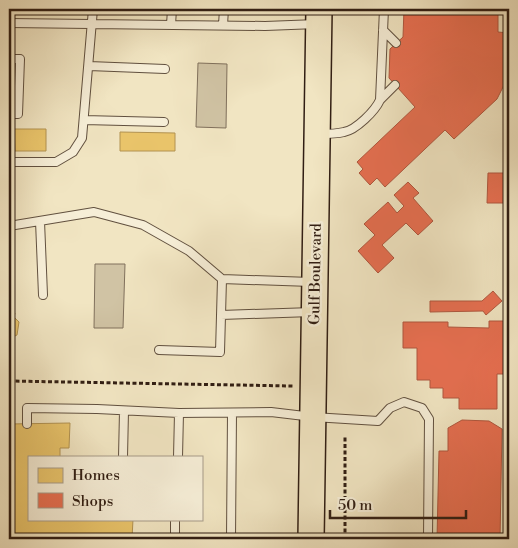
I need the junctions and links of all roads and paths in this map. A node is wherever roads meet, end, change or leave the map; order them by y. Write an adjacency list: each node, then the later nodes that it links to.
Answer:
1 (93, 9): 7 (lane)
2 (172, 9): 8 (lane)
3 (224, 9): 9 (lane)
4 (384, 9): 10 (lane)
5 (319, 16): 9 (lane); 20 (main road, Gulf Boulevard)
6 (9, 22): 7 (lane)
7 (91, 24): 8 (lane); 13 (lane)
8 (171, 25): 9 (lane)
9 (223, 25)
10 (383, 30): 11 (lane); 16 (lane)
11 (396, 43)
12 (9, 59): 17 (lane)
13 (89, 66): 14 (lane); 18 (lane)
14 (165, 69)
15 (395, 85): 16 (lane)
16 (380, 100): 20 (lane)
17 (9, 114)
18 (84, 120): 19 (lane); 21 (lane)
19 (164, 122)
20 (317, 134): 25 (main road, Gulf Boulevard)
21 (9, 162)
22 (40, 221): 23 (lane); 24 (lane); 26 (lane)
23 (9, 226)
24 (222, 279): 25 (lane); 28 (lane)
25 (315, 283): 27 (main road, Gulf Boulevard)
26 (43, 295)
27 (315, 311): 28 (lane); 31 (main road, Gulf Boulevard)
28 (221, 315): 29 (lane)
29 (159, 350)
30 (9, 381): 31 (path)
31 (313, 386): 35 (main road, Gulf Boulevard)
32 (124, 410): 33 (lane); 36 (lane); 38 (lane)
33 (179, 413): 34 (lane); 39 (lane)
34 (232, 413): 35 (lane); 42 (lane)
35 (313, 417): 43 (main road, Gulf Boulevard); 45 (lane)
36 (26, 424)
37 (345, 437): 44 (path)
38 (123, 456)
39 (178, 456)
40 (176, 520): 41 (lane)
41 (175, 539)
42 (230, 539)
43 (311, 539)
44 (345, 539)
45 (428, 539)

